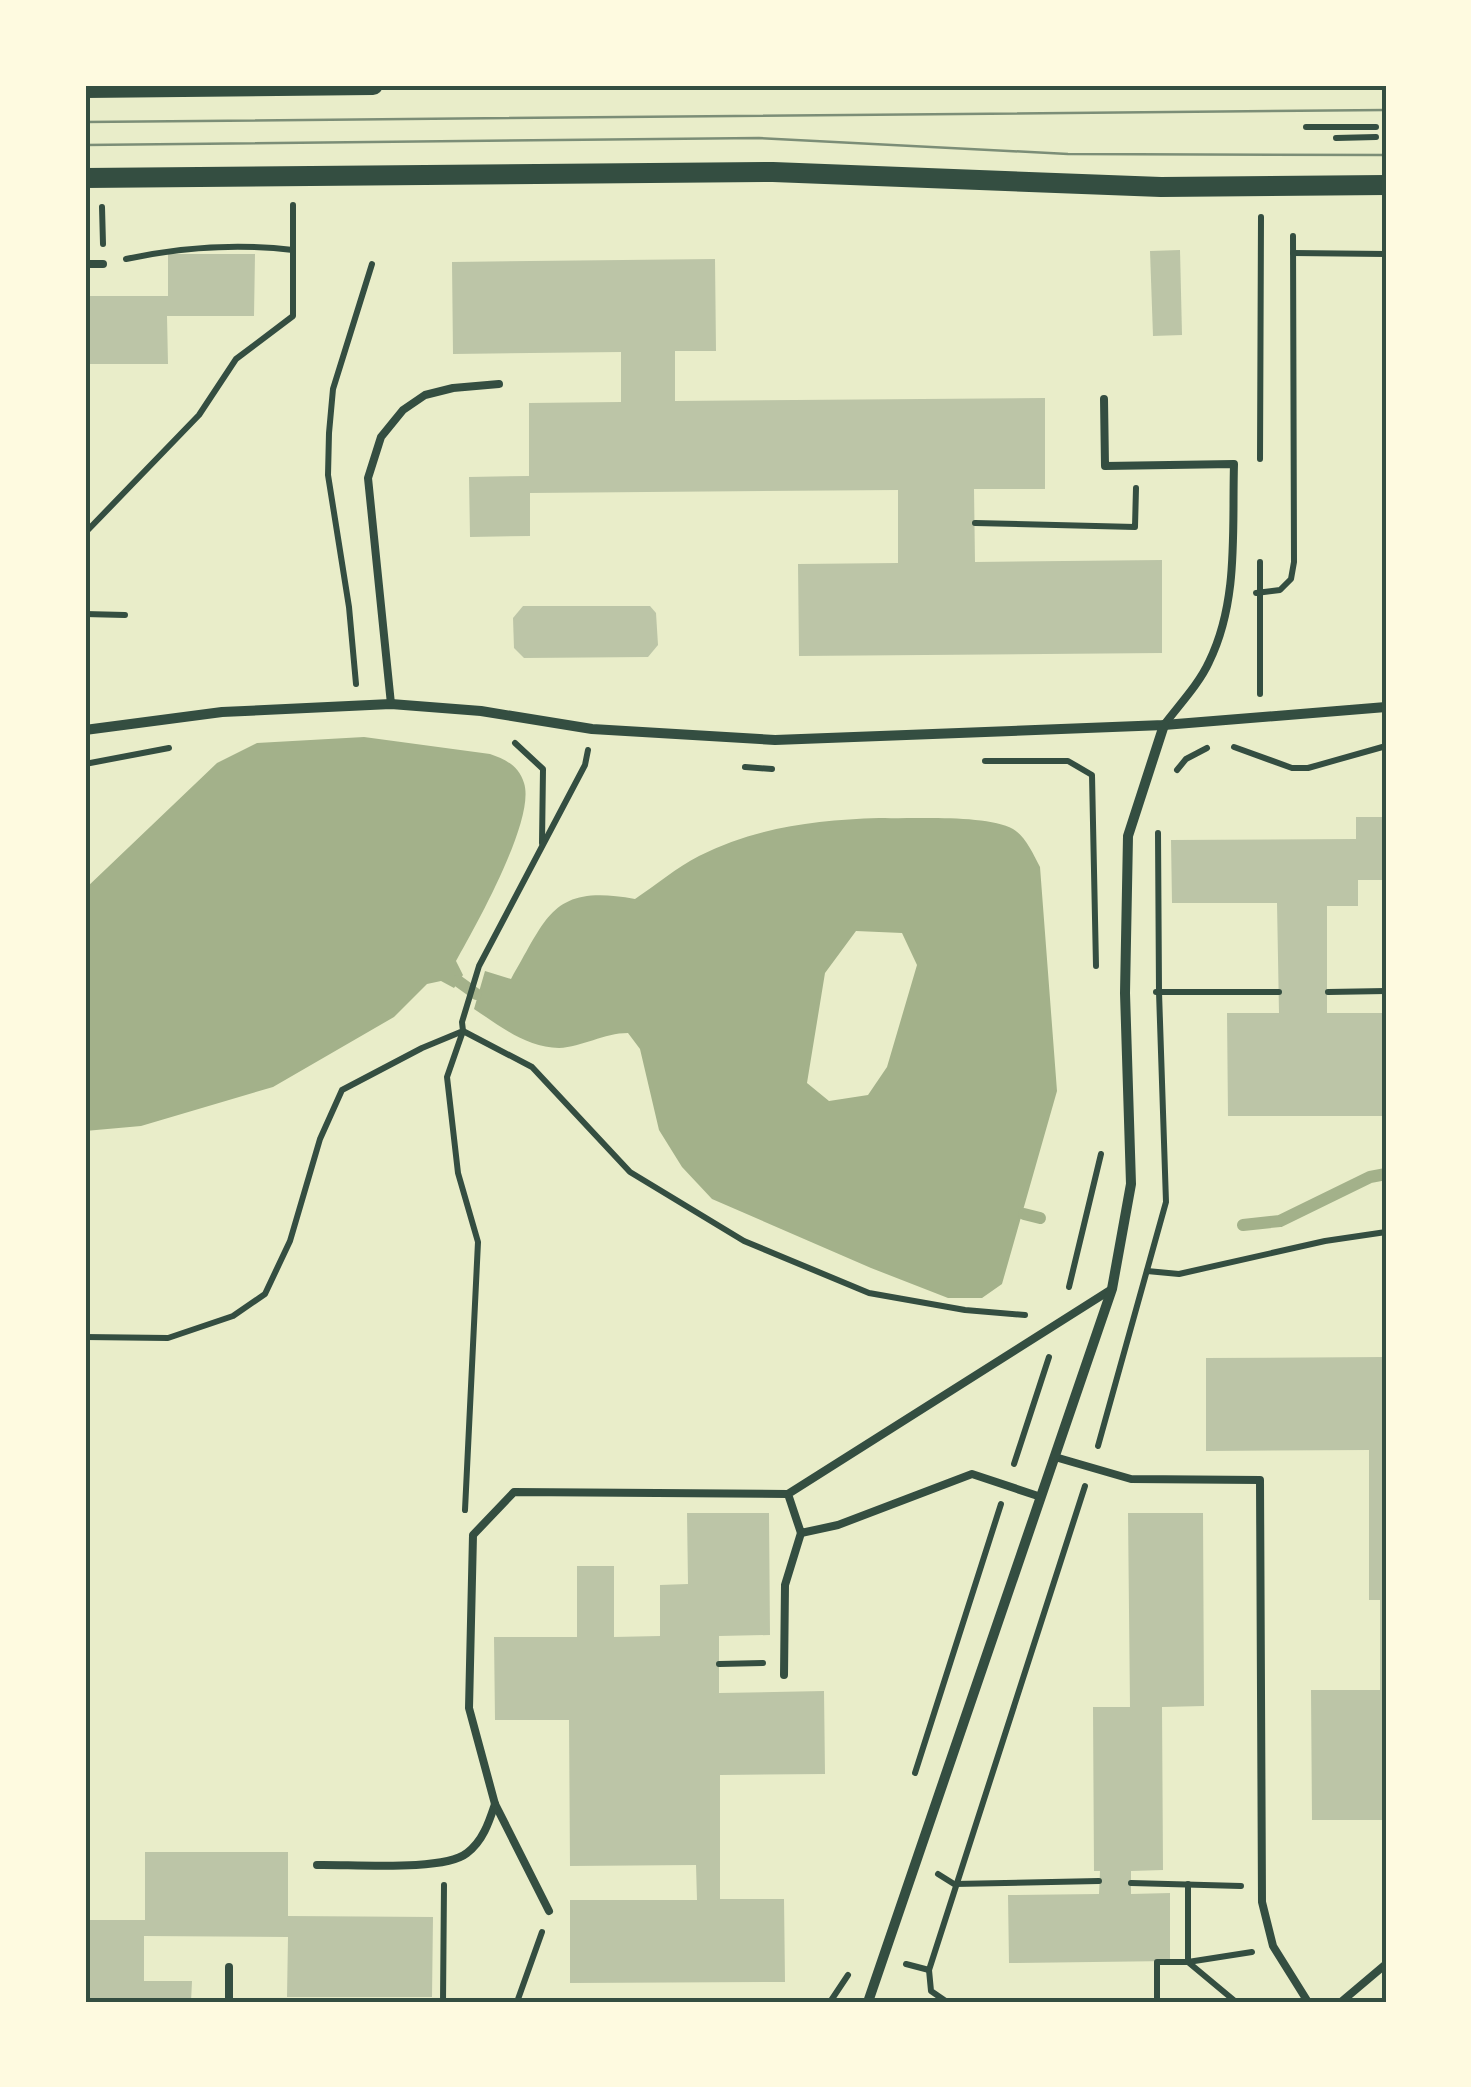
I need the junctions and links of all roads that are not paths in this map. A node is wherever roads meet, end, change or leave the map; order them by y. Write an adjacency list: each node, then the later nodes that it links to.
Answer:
1 (373, 85): 2 (main road)
2 (85, 88)
3 (93, 178): 4 (main road)
4 (1386, 185)
5 (85, 264): 6 (lane)
6 (103, 264)
7 (499, 384): 9 (lane)
8 (1104, 399): 11 (lane)
9 (392, 704): 11 (street); 12 (street)
10 (1386, 707): 11 (street)
11 (1164, 725): 13 (street)
12 (85, 730)
13 (1112, 1288): 14 (street); 15 (lane)
14 (1054, 1458): 16 (street); 26 (lane)
15 (788, 1494): 17 (lane); 19 (lane)
16 (1041, 1497): 17 (lane); 25 (street)
17 (801, 1533): 18 (lane)
18 (784, 1674)
19 (495, 1804): 20 (lane); 21 (lane)
20 (317, 1865)
21 (549, 1910)
22 (1386, 1964): 27 (lane)
23 (229, 1966): 24 (lane)
24 (229, 2002)
25 (868, 2002)
26 (1308, 2002)
27 (1340, 2002)

